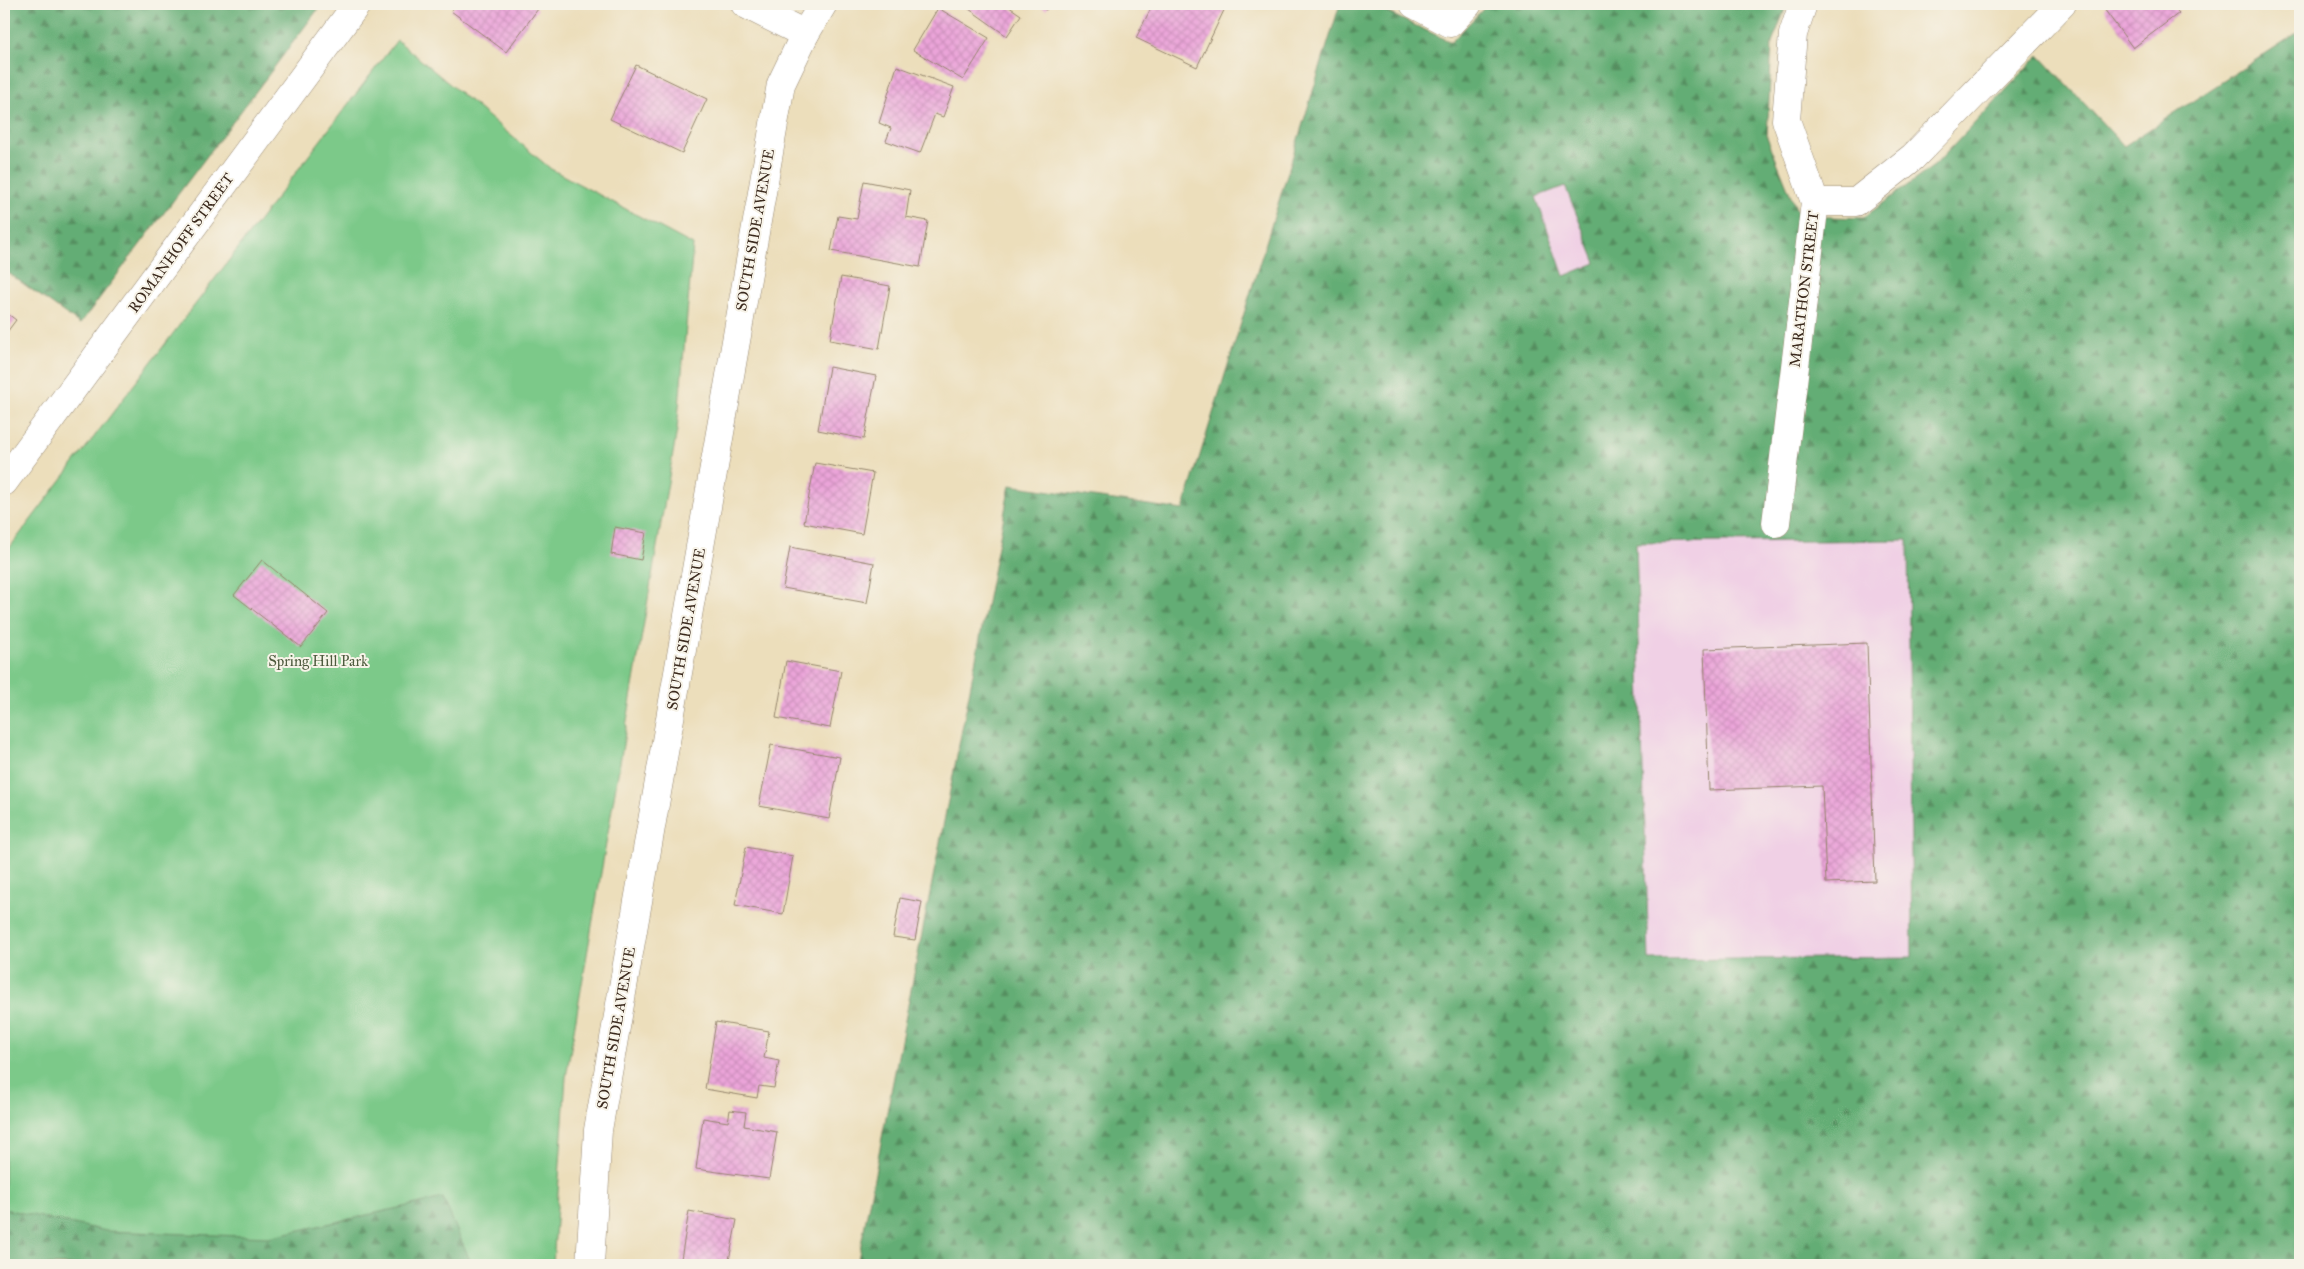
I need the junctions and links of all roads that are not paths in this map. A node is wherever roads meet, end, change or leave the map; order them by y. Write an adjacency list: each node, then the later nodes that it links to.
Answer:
1 (357, 4): 10 (street, ROMANHOFF STREET)
2 (745, 4): 8 (street)
3 (823, 4): 8 (street, SOUTH SIDE AVENUE)
4 (1414, 4): 7 (street)
5 (1802, 4): 9 (street)
6 (2062, 4): 9 (street, MARATHON STREET)
7 (1459, 13)
8 (805, 34): 12 (street, SOUTH SIDE AVENUE)
9 (1815, 202): 11 (street, MARATHON STREET)
10 (4, 482)
11 (1776, 523)
12 (590, 1265)

